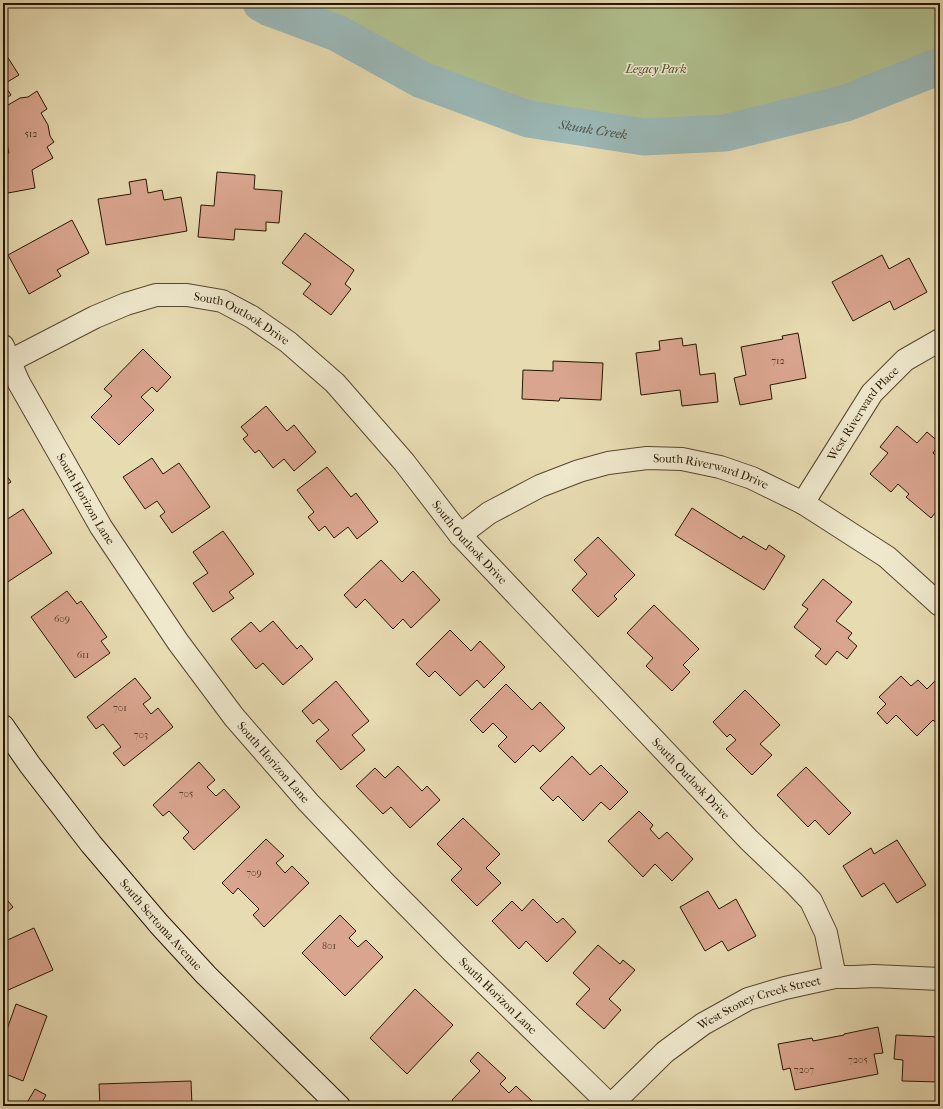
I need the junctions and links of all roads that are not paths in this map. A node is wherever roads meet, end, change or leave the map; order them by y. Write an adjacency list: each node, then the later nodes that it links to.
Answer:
1 (940, 340): 3 (street, West Riverward Place)
2 (7, 354): 4 (street, South Outlook Drive); 10 (street, South Horizon Lane)
3 (803, 503): 4 (street, South Riverward Drive); 5 (street, South Riverward Drive)
4 (460, 535): 7 (street, South Outlook Drive)
5 (940, 606)
6 (3, 726): 9 (street, South Sertoma Avenue)
7 (835, 977): 8 (street, West Stoney Creek Street); 10 (street, West Stoney Creek Street)
8 (940, 979)
9 (339, 1106)
10 (610, 1106)

